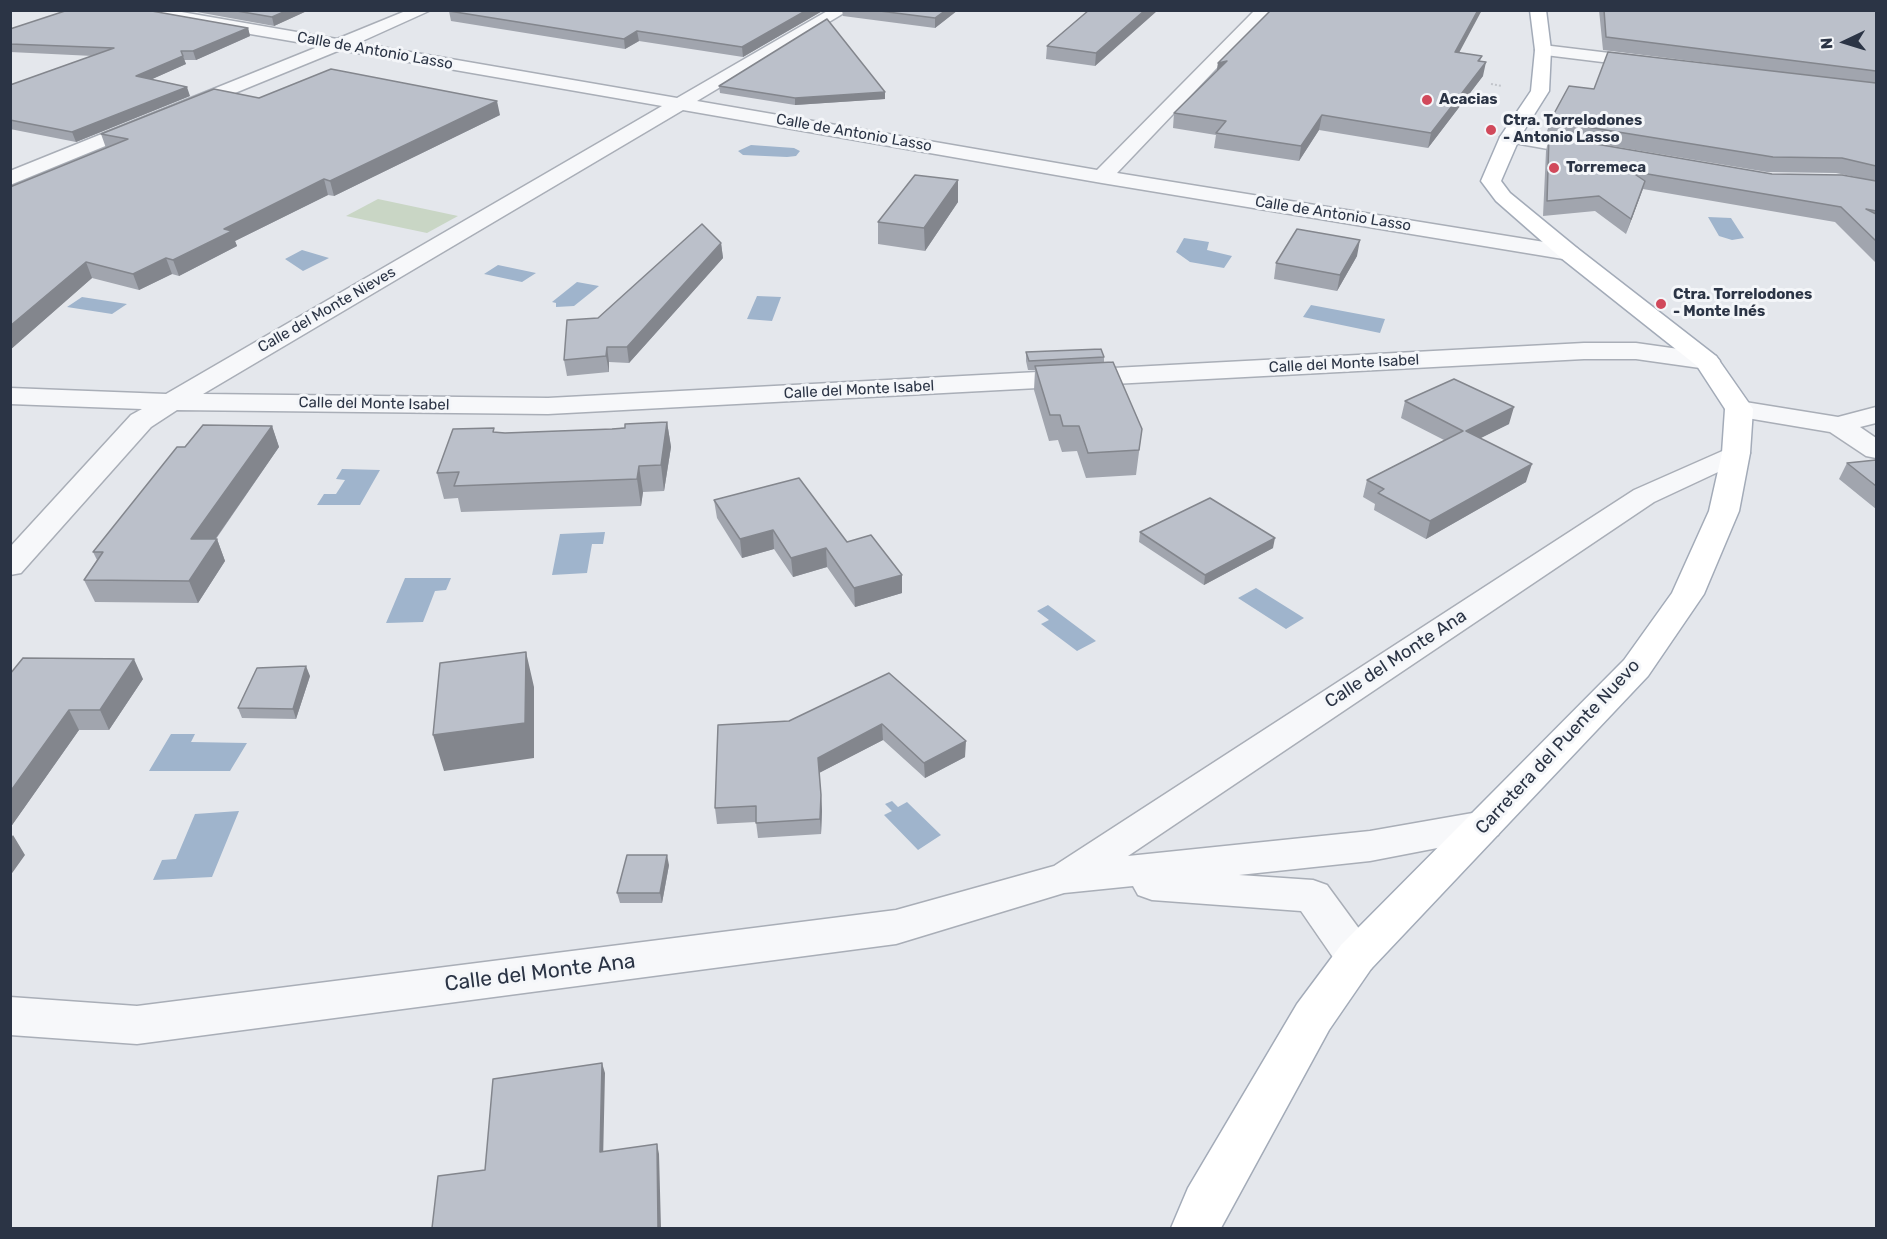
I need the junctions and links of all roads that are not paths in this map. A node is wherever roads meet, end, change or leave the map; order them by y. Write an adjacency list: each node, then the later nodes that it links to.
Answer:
1 (140, 10): 6 (street, Calle de Antonio Lasso)
2 (423, 10): 6 (street)
3 (841, 10): 9 (street, Calle del Monte Nieves)
4 (1264, 10): 12 (street)
5 (1538, 10): 7 (main road)
6 (339, 45): 9 (street, Calle de Antonio Lasso); 13 (street)
7 (1543, 50): 8 (street); 10 (main road)
8 (1669, 65)
9 (683, 104): 12 (street, Calle de Antonio Lasso); 17 (street, Calle del Monte Nieves)
10 (1510, 137): 11 (street); 14 (main road)
11 (1607, 153)
12 (1102, 177): 14 (street, Calle de Antonio Lasso)
13 (10, 179)
14 (1569, 253): 15 (main road)
15 (1707, 361): 17 (street, Calle del Monte Isabel); 18 (main road)
16 (10, 396): 17 (street, Calle del Monte Isabel)
17 (172, 402): 23 (street, Calle del Monte Nieves)
18 (1739, 409): 20 (street); 22 (main road, Carretera del Puente Nuevo)
19 (1876, 415): 20 (street)
20 (1838, 425): 21 (street)
21 (1876, 450)
22 (1736, 453): 24 (main road, Carretera del Puente Nuevo); 25 (street, Calle del Monte Ana)
23 (10, 566)
24 (1484, 825): 25 (street, Calle del Monte Ana); 26 (main road, Carretera del Puente Nuevo)
25 (1064, 878): 26 (street, Calle del Monte Ana); 27 (street, Calle del Monte Ana)
26 (1356, 957): 28 (main road, Carretera del Puente Nuevo)
27 (10, 1016)
28 (1196, 1228)

